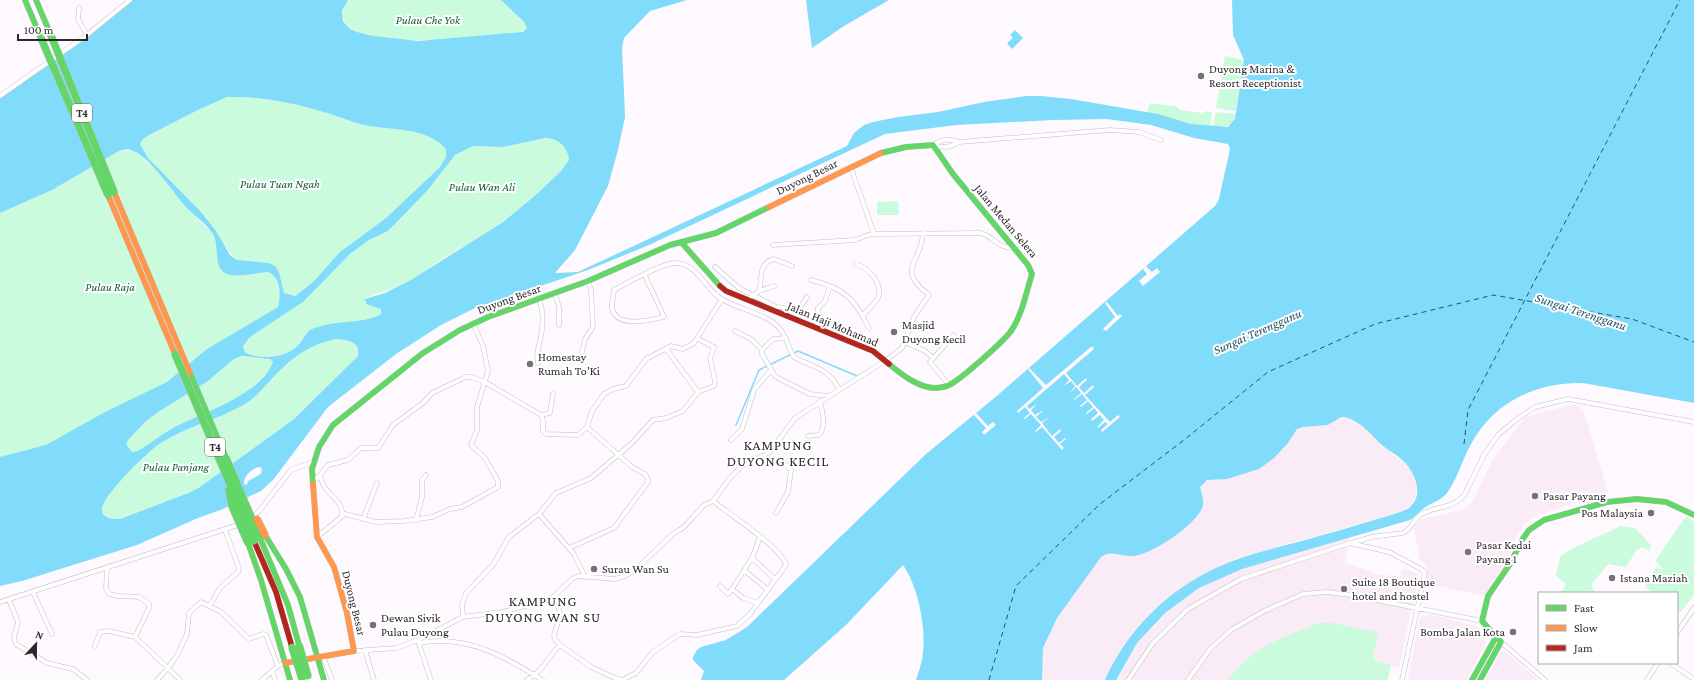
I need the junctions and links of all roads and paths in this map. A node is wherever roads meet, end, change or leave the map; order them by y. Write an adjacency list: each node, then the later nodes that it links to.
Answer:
1 (22, 0): 7 (main road)
2 (25, 0): 7 (main road, T4)
3 (36, 0): 8 (main road, T4)
4 (41, 0): 8 (main road)
5 (130, 0): 9 (street)
6 (79, 8): 9 (street)
7 (36, 26): 15 (main road, T4, bridge)
8 (50, 33): 15 (main road, T4, bridge)
9 (87, 34): 10 (street)
10 (0, 96)
11 (1161, 140): 12 (street, Duyong Besar)
12 (959, 142): 13 (street, Duyong Besar); 13 (street, Duyong Besar)
13 (933, 145): 14 (main road, Duyong Besar); 20 (main road, Jalan Medan Selera)
14 (851, 168): 17 (street); 18 (main road, Duyong Besar)
15 (111, 194): 50 (main road, T4)
16 (923, 233): 17 (street); 20 (street); 47 (street, Jalan Haji Mohamad)
17 (874, 234): 19 (street)
18 (681, 242): 24 (main road, Jalan Haji Mohamad); 28 (main road, Duyong Besar)
19 (773, 245)
20 (1015, 248): 57 (main road, Jalan Medan Selera)
21 (856, 264): 38 (street)
22 (792, 266): 31 (street)
23 (715, 267): 34 (street)
24 (705, 271): 26 (street); 34 (main road, Jalan Haji Mohamad)
25 (645, 275): 25 (street); 26 (street)
26 (698, 276): 36 (street)
27 (811, 280): 30 (street)
28 (588, 281): 32 (main road, Duyong Besar); 51 (street)
29 (774, 286): 31 (street)
30 (830, 286): 38 (street); 41 (street)
31 (758, 291): 34 (street)
32 (555, 294): 35 (main road, Duyong Besar); 40 (street)
33 (807, 297): 37 (street)
34 (750, 298): 37 (main road, Jalan Haji Mohamad)
35 (539, 299): 39 (main road, Duyong Besar); 54 (street)
36 (722, 299): 45 (street); 46 (street)
37 (775, 309): 41 (main road, Jalan Haji Mohamad)
38 (863, 315): 42 (street)
39 (473, 323): 56 (street); 70 (main road, Duyong Besar)
40 (559, 325)
41 (817, 328): 53 (main road, Jalan Haji Mohamad)
42 (869, 328)
43 (735, 330): 49 (street)
44 (954, 335): 52 (street)
45 (786, 338): 49 (street); 58 (street)
46 (698, 339): 48 (street); 59 (street)
47 (905, 342): 52 (street); 53 (street, Jalan Haji Mohamad)
48 (666, 349): 59 (street); 65 (street)
49 (762, 350): 55 (street)
50 (179, 352): 85 (main road, T4, bridge); 85 (main road, T4, bridge)
51 (582, 352)
52 (932, 357): 57 (street)
53 (885, 361): 57 (main road, Jalan Medan Selera); 58 (street)
54 (538, 363)
55 (771, 369): 61 (street); 67 (street)
56 (483, 381): 63 (street); 71 (street); 81 (street)
57 (949, 385)
58 (839, 389): 61 (street)
59 (698, 392): 68 (street)
60 (553, 394): 63 (street)
61 (828, 396): 62 (street)
62 (820, 401): 66 (street); 69 (street)
63 (541, 415): 65 (street)
64 (1694, 422): 86 (street)
65 (587, 427): 68 (street)
66 (808, 436)
67 (731, 440)
68 (618, 454): 77 (street); 87 (street)
69 (763, 457): 75 (street); 76 (street)
70 (313, 462): 73 (main road, Duyong Besar); 82 (street)
71 (320, 475): 73 (street); 78 (street)
72 (426, 475): 81 (street)
73 (312, 483): 83 (main road, Duyong Besar)
74 (377, 483): 80 (street)
75 (713, 501): 84 (street); 91 (street)
76 (776, 513)
77 (539, 514): 87 (street); 104 (street)
78 (342, 515): 80 (street); 83 (street)
79 (1694, 515): 105 (main road)
80 (363, 519): 81 (street)
81 (416, 520)
82 (225, 530): 89 (street); 101 (street)
83 (317, 536): 114 (main road, Duyong Besar)
84 (760, 537): 88 (street); 92 (street)
85 (257, 539): 115 (main road); 116 (main road); 123 (main road, T4, bridge)
86 (1350, 543): 102 (street); 138 (street)
87 (569, 548): 91 (street)
88 (752, 558): 90 (street); 92 (street)
89 (107, 568): 96 (street); 108 (street)
90 (744, 570): 94 (street); 95 (street)
91 (585, 577): 97 (street)
92 (775, 579): 95 (street)
93 (720, 586): 94 (street)
94 (732, 589): 100 (street)
95 (767, 589): 100 (street)
96 (34, 592): 98 (street); 107 (street)
97 (552, 598): 104 (street); 111 (street)
98 (9, 600): 99 (street); 126 (street)
99 (0, 602)
100 (758, 603): 137 (street)
101 (210, 605): 119 (street); 120 (street)
102 (1418, 608): 105 (street); 139 (street); 140 (street)
103 (1694, 608): 106 (street)
104 (462, 617): 110 (street)
105 (1482, 621): 109 (main road)
106 (1678, 632)
107 (52, 634)
108 (135, 637): 112 (street); 120 (street)
109 (1498, 639): 141 (main road); 142 (main road); 143 (street)
110 (419, 642): 113 (street); 122 (street); 124 (street)
111 (560, 645): 122 (street); 137 (street)
112 (95, 646)
113 (365, 650): 114 (street); 134 (street)
114 (354, 651): 115 (main road)
115 (320, 657): 116 (main road); 132 (main road); 133 (street)
116 (285, 663): 119 (street); 131 (main road)
117 (1657, 664): 144 (street)
118 (1672, 664): 125 (street)
119 (278, 666): 121 (street)
120 (168, 668): 127 (street); 128 (street)
121 (272, 671): 129 (street); 130 (street)
122 (535, 675): 135 (street); 136 (street)
123 (305, 679)
124 (431, 679)
125 (1694, 679)
126 (87, 680)
127 (157, 680)
128 (180, 680)
129 (262, 680)
130 (275, 680)
131 (290, 680)
132 (324, 680)
133 (332, 680)
134 (374, 680)
135 (527, 680)
136 (542, 680)
137 (619, 680)
138 (1128, 680)
139 (1188, 680)
140 (1402, 680)
141 (1472, 680)
142 (1480, 680)
143 (1545, 680)
144 (1647, 680)

